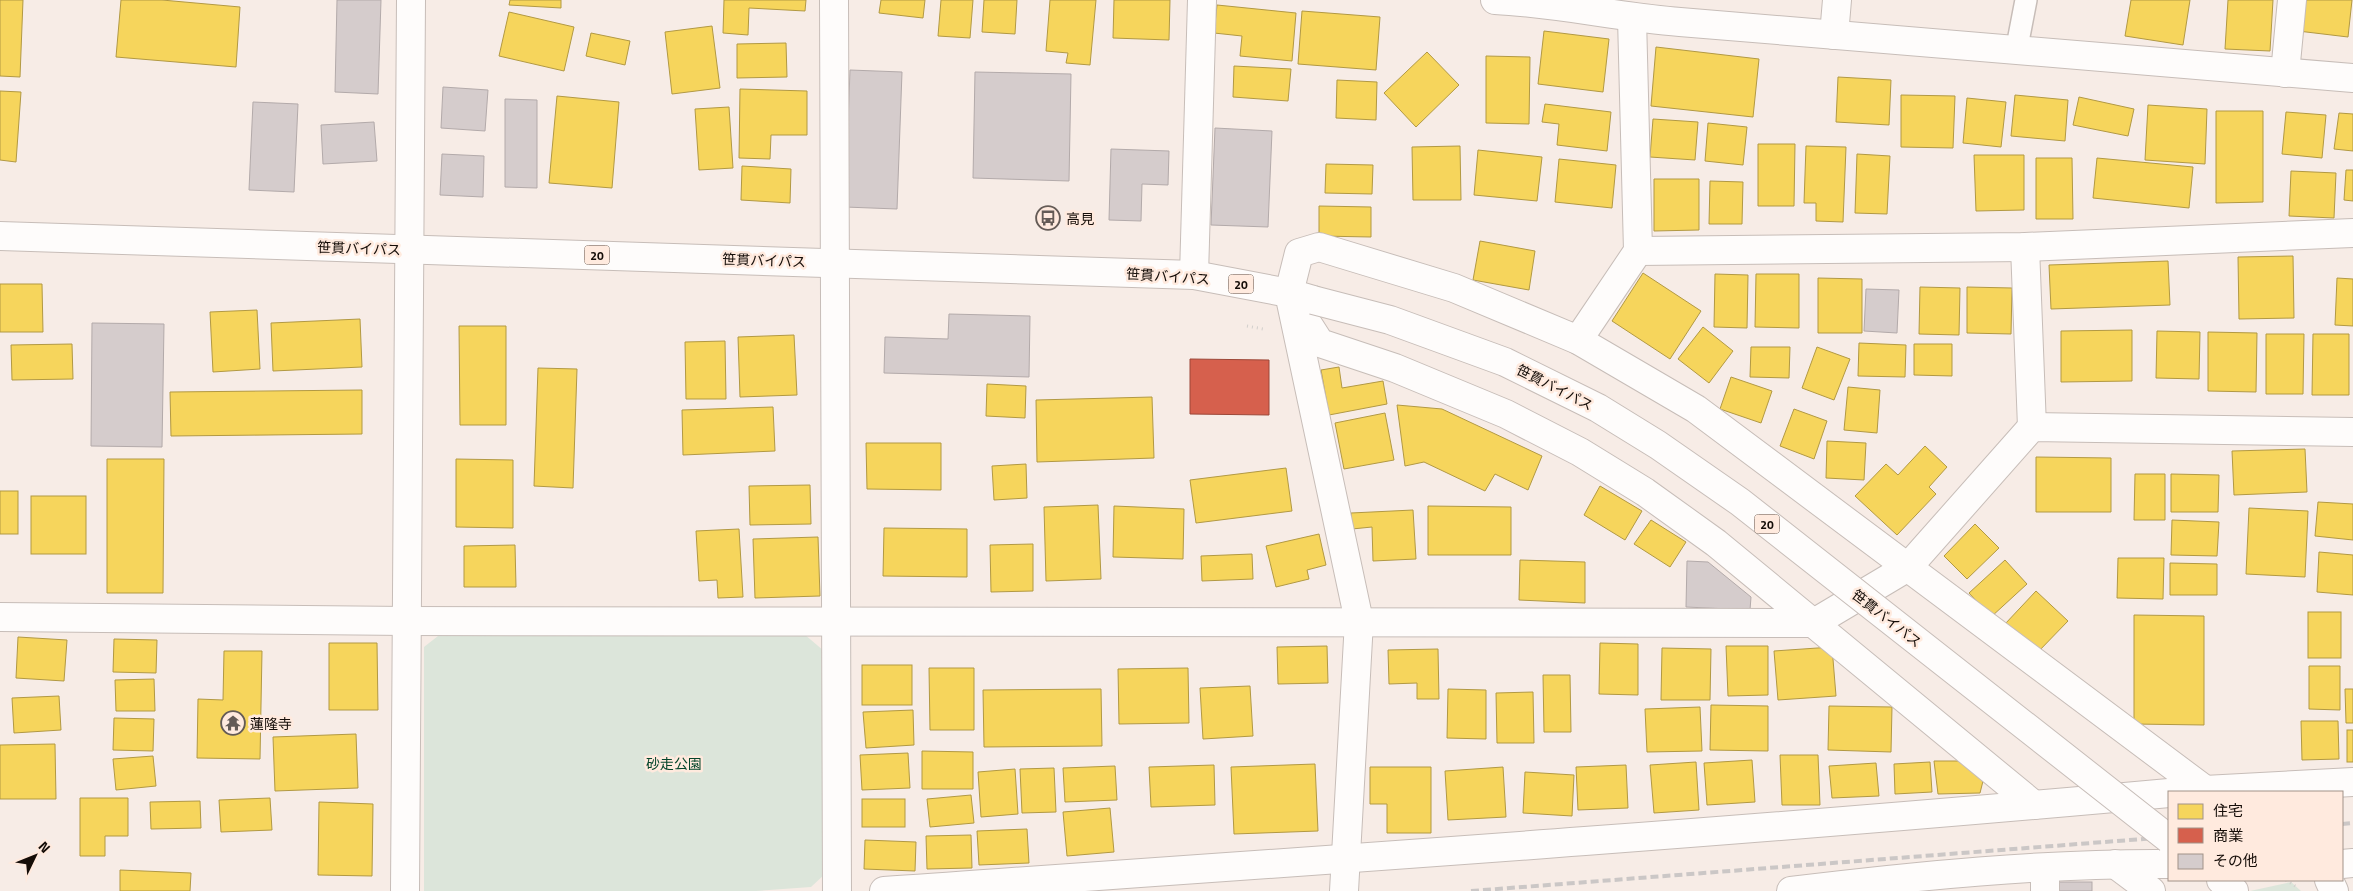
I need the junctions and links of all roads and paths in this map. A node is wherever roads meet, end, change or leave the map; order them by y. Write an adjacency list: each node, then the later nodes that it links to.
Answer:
1 (411, 0): 16 (street)
2 (834, 0): 18 (street)
3 (1202, 0): 19 (street)
4 (1495, 0): 8 (street)
5 (1837, 0): 9 (street)
6 (2026, 0): 10 (lane)
7 (2292, 0): 11 (street)
8 (1632, 18): 9 (street); 17 (street)
9 (1834, 35): 10 (street)
10 (2016, 52): 11 (street)
11 (2285, 73): 12 (street)
12 (2353, 78)
13 (2353, 233): 15 (street)
14 (0, 236): 16 (street, 笹貫バイパス / 20)
15 (2025, 247): 17 (street); 22 (street)
16 (409, 250): 18 (street, 笹貫バイパス / 20); 26 (street)
17 (1638, 251): 21 (street)
18 (834, 262): 19 (street, 笹貫バイパス / 20); 27 (street)
19 (1194, 275): 20 (street, 笹貫バイパス / 20)
20 (1301, 297): 21 (street); 28 (street); 29 (street); 35 (street, 笹貫バイパス / 20, bridge)
21 (1578, 340): 24 (street)
22 (2032, 427): 23 (street); 24 (street)
23 (2353, 432)
24 (1908, 567): 29 (street); 31 (street)
25 (0, 617): 26 (street)
26 (406, 621): 27 (street); 42 (street)
27 (836, 621): 28 (street); 43 (street)
28 (1359, 621): 29 (street); 36 (street)
29 (1814, 623): 34 (street)
30 (2353, 782): 31 (street)
31 (2204, 789): 32 (street)
32 (2182, 791)
33 (2168, 792): 34 (street)
34 (2034, 805): 36 (street)
35 (2168, 838)
36 (1346, 858): 44 (street); 45 (street)
37 (2115, 864): 38 (street); 39 (street); 47 (street)
38 (2168, 864)
39 (2045, 880): 41 (street)
40 (2287, 881): 48 (path)
41 (1888, 885): 46 (street)
42 (405, 891)
43 (837, 891)
44 (884, 891)
45 (1344, 891)
46 (1791, 891)
47 (2151, 891)
48 (2302, 891)

